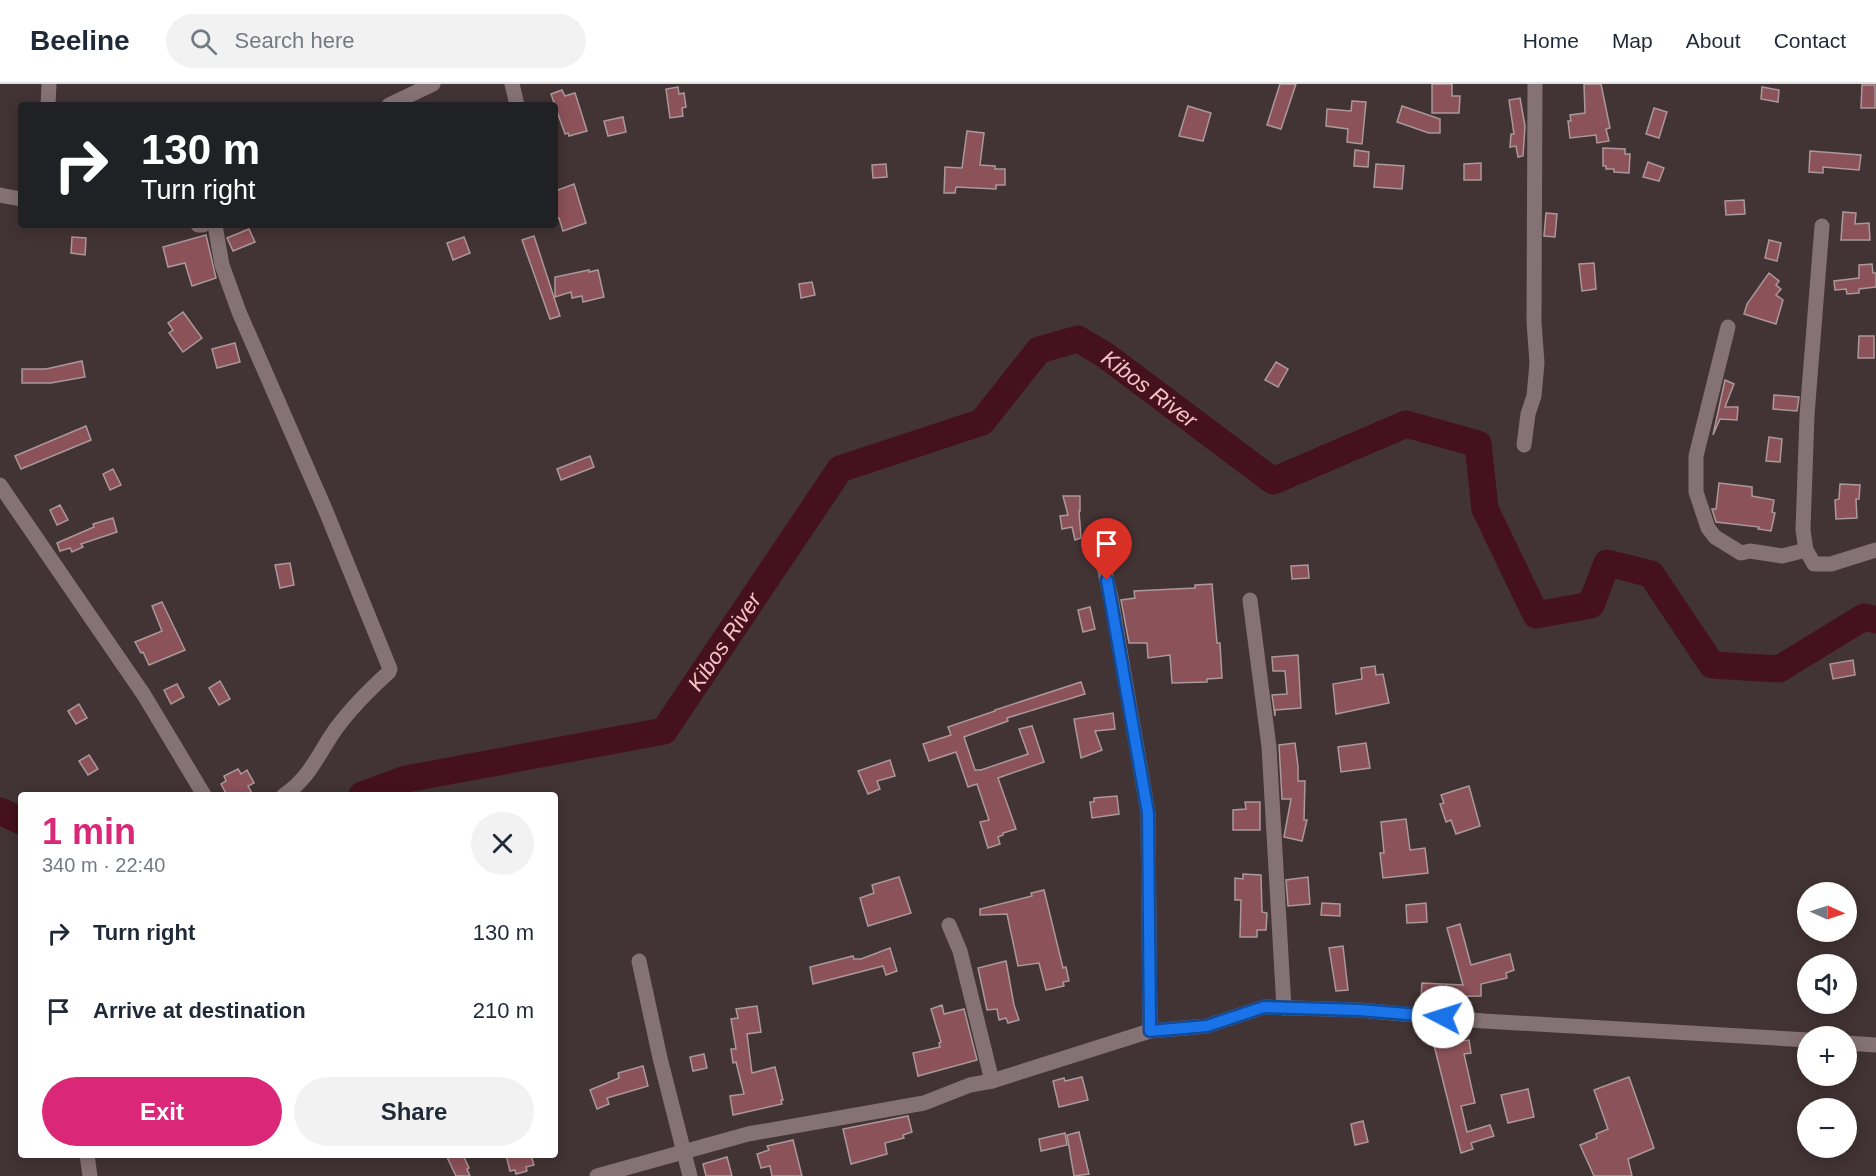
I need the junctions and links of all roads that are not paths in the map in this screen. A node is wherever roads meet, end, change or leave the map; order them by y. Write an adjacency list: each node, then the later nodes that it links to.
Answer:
1 (49, 84): 5 (street)
2 (433, 84): 6 (street)
3 (512, 84): 7 (street)
4 (1535, 84): 13 (street)
5 (48, 102)
6 (395, 102)
7 (516, 102)
8 (0, 195): 9 (street)
9 (18, 198)
10 (1822, 226): 15 (street)
11 (216, 228): 20 (street)
12 (1728, 327): 15 (street)
13 (1524, 445)
14 (0, 485): 19 (street)
15 (1806, 550): 16 (street)
16 (1876, 550)
17 (1103, 563): 24 (street)
18 (1250, 600): 23 (street)
19 (202, 792)
20 (288, 792)
21 (949, 925): 28 (street)
22 (639, 961): 29 (street)
23 (1284, 1008): 24 (street); 25 (street)
24 (1150, 1031): 28 (street)
25 (1797, 1039)
26 (1857, 1044): 27 (street)
27 (1876, 1045)
28 (992, 1081): 29 (street)
29 (684, 1152): 32 (street); 33 (street)
30 (87, 1158): 31 (street)
31 (90, 1176)
32 (597, 1176)
33 (690, 1176)

